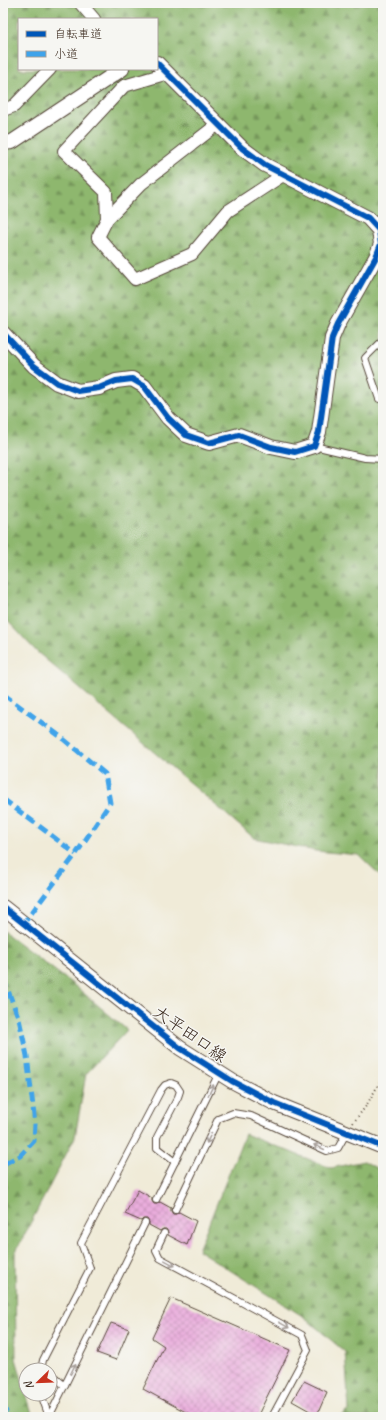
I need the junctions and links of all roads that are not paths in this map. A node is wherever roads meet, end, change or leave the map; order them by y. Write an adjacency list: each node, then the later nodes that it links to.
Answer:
1 (80, 3): 2 (street)
2 (93, 18)
3 (158, 64): 6 (street)
4 (49, 70): 7 (street)
5 (120, 70): 9 (street)
6 (168, 73): 8 (street); 11 (street)
7 (3, 110)
8 (218, 124): 10 (street); 11 (street)
9 (3, 143)
10 (284, 175): 11 (street); 15 (street)
11 (107, 219)
12 (3, 333): 15 (street)
13 (383, 340): 14 (lane)
14 (383, 399)
15 (314, 446): 16 (lane)
16 (383, 459)
17 (3, 907): 18 (street, 大平田口線)
18 (219, 1073): 19 (street, 大平田口線); 21 (lane, one-way to 18)
19 (347, 1132): 20 (street, 大平田口線); 23 (lane, one-way to 23)
20 (383, 1147)
21 (175, 1162): 22 (lane); 26 (lane)
22 (156, 1200)
23 (175, 1210)
24 (145, 1224): 28 (lane, one-way to 24)
25 (164, 1233): 31 (lane, one-way to 31)
26 (43, 1360)
27 (58, 1380): 28 (lane)
28 (65, 1386): 30 (lane)
29 (44, 1402): 30 (lane)
30 (49, 1417)
31 (272, 1417)

